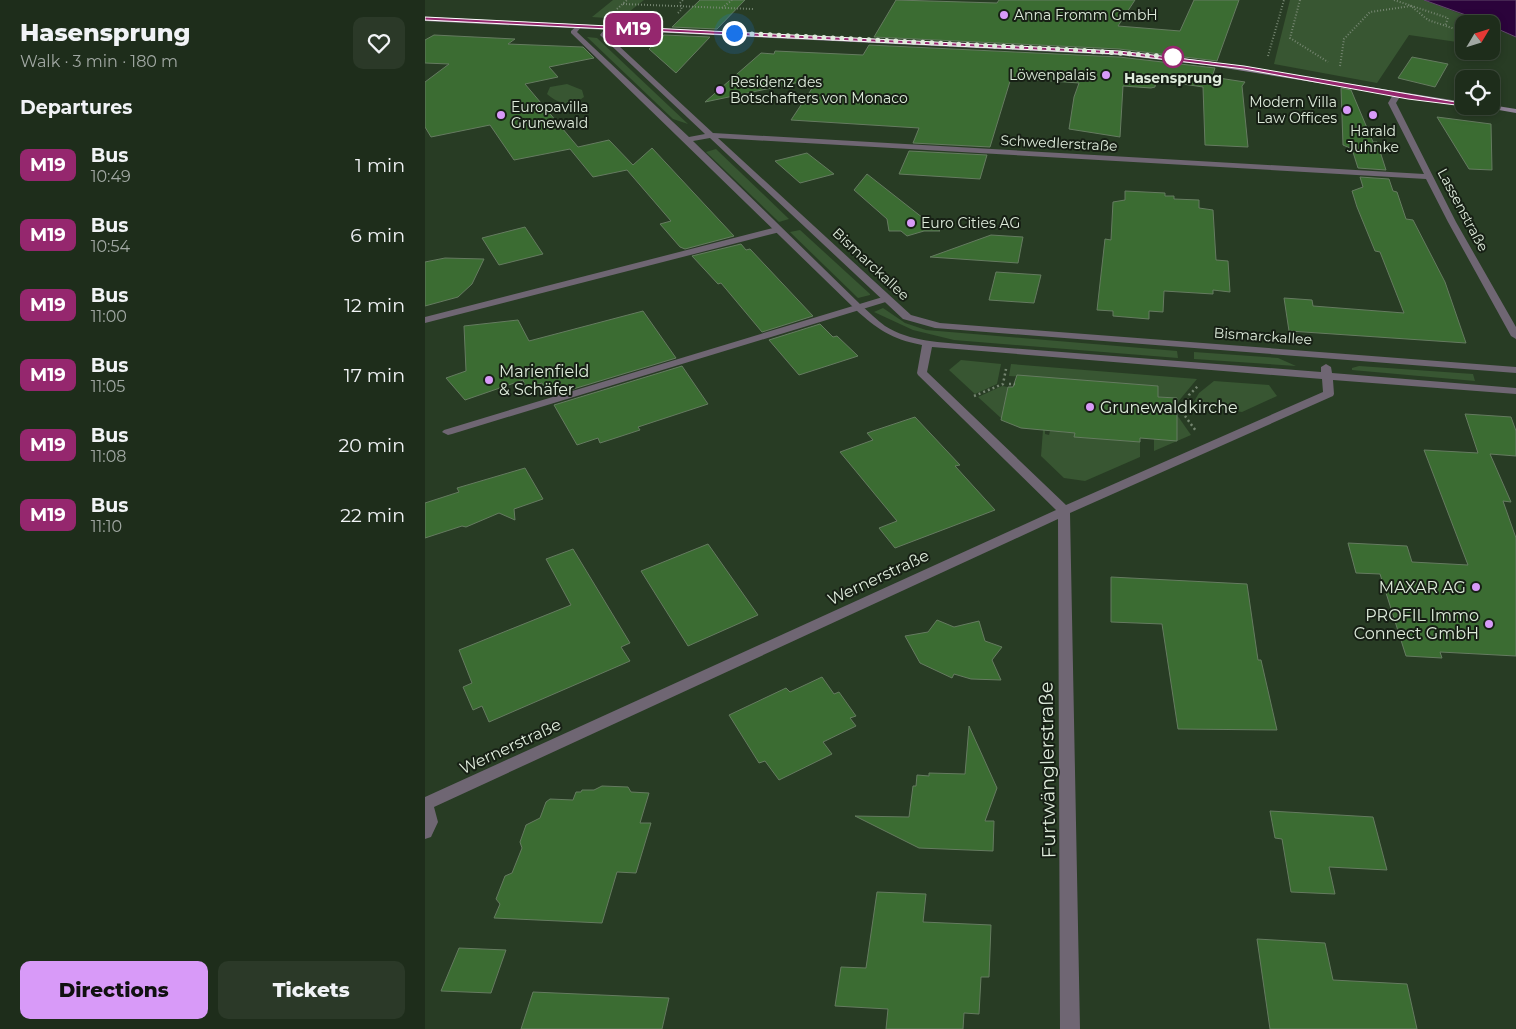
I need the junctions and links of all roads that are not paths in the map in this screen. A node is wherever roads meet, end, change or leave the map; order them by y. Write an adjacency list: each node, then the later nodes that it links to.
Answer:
1 (425, 19): 2 (main road)
2 (579, 26): 3 (main road); 9 (street)
3 (608, 28): 4 (main road); 8 (street, Bismarckallee)
4 (1397, 95): 5 (main road); 10 (street, Lassenstraße)
5 (1455, 103)
6 (1500, 109): 7 (main road)
7 (1516, 111)
8 (713, 135): 9 (street, Schwedlerstraße); 10 (street, Schwedlerstraße); 12 (street, Bismarckallee)
9 (687, 140): 11 (street)
10 (1430, 177): 15 (street, Lassenstraße)
11 (777, 230): 13 (street); 14 (street)
12 (886, 299): 13 (street); 17 (street, Bismarckallee)
13 (858, 308): 16 (street); 21 (street)
14 (425, 320)
15 (1516, 336)
16 (927, 344): 19 (street); 22 (street)
17 (1324, 356): 18 (street, Bismarckallee); 19 (street, Bismarckallee)
18 (1516, 370)
19 (1327, 374): 20 (street); 22 (street, Wernerstraße)
20 (1516, 391)
21 (448, 432)
22 (1064, 511): 23 (street, Wernerstraße); 25 (street, Furtwänglerstraße)
23 (425, 804): 24 (street)
24 (425, 832)
25 (1070, 1029)

